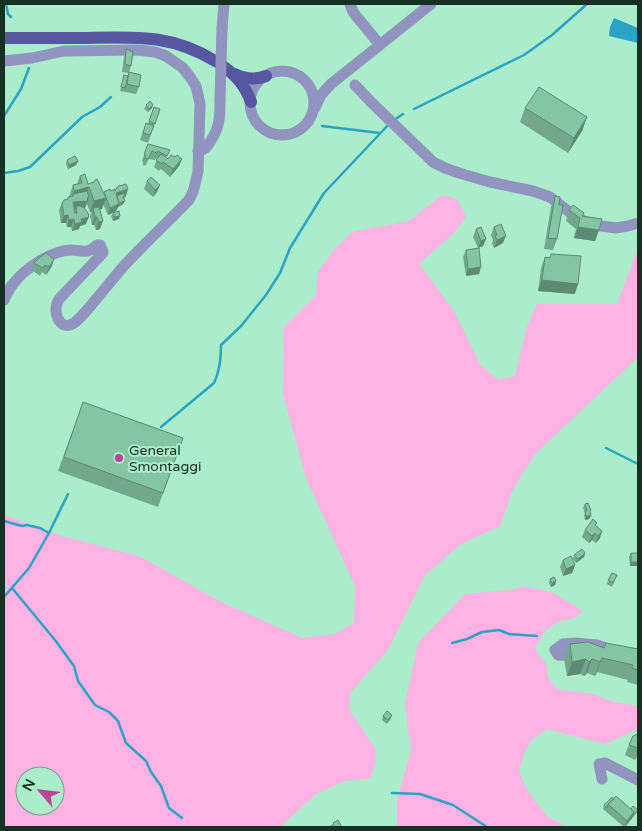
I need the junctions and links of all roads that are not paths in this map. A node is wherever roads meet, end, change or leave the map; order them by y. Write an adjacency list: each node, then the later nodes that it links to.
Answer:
1 (224, 4): 14 (street, bridge)
2 (350, 4): 5 (street)
3 (431, 4): 5 (street)
4 (4, 38): 7 (main road)
5 (380, 45): 10 (street)
6 (4, 61): 14 (street)
7 (229, 70): 8 (main road); 12 (main road)
8 (266, 76): 9 (street); 12 (street)
9 (307, 84): 10 (street); 13 (street)
10 (332, 84): 13 (street)
11 (355, 85): 15 (street)
12 (251, 102): 13 (street)
13 (313, 112)
14 (198, 151): 16 (street)
15 (638, 222)
16 (4, 300)
17 (638, 656): 18 (street)
18 (638, 664)
19 (638, 776): 20 (street)
20 (602, 779)

